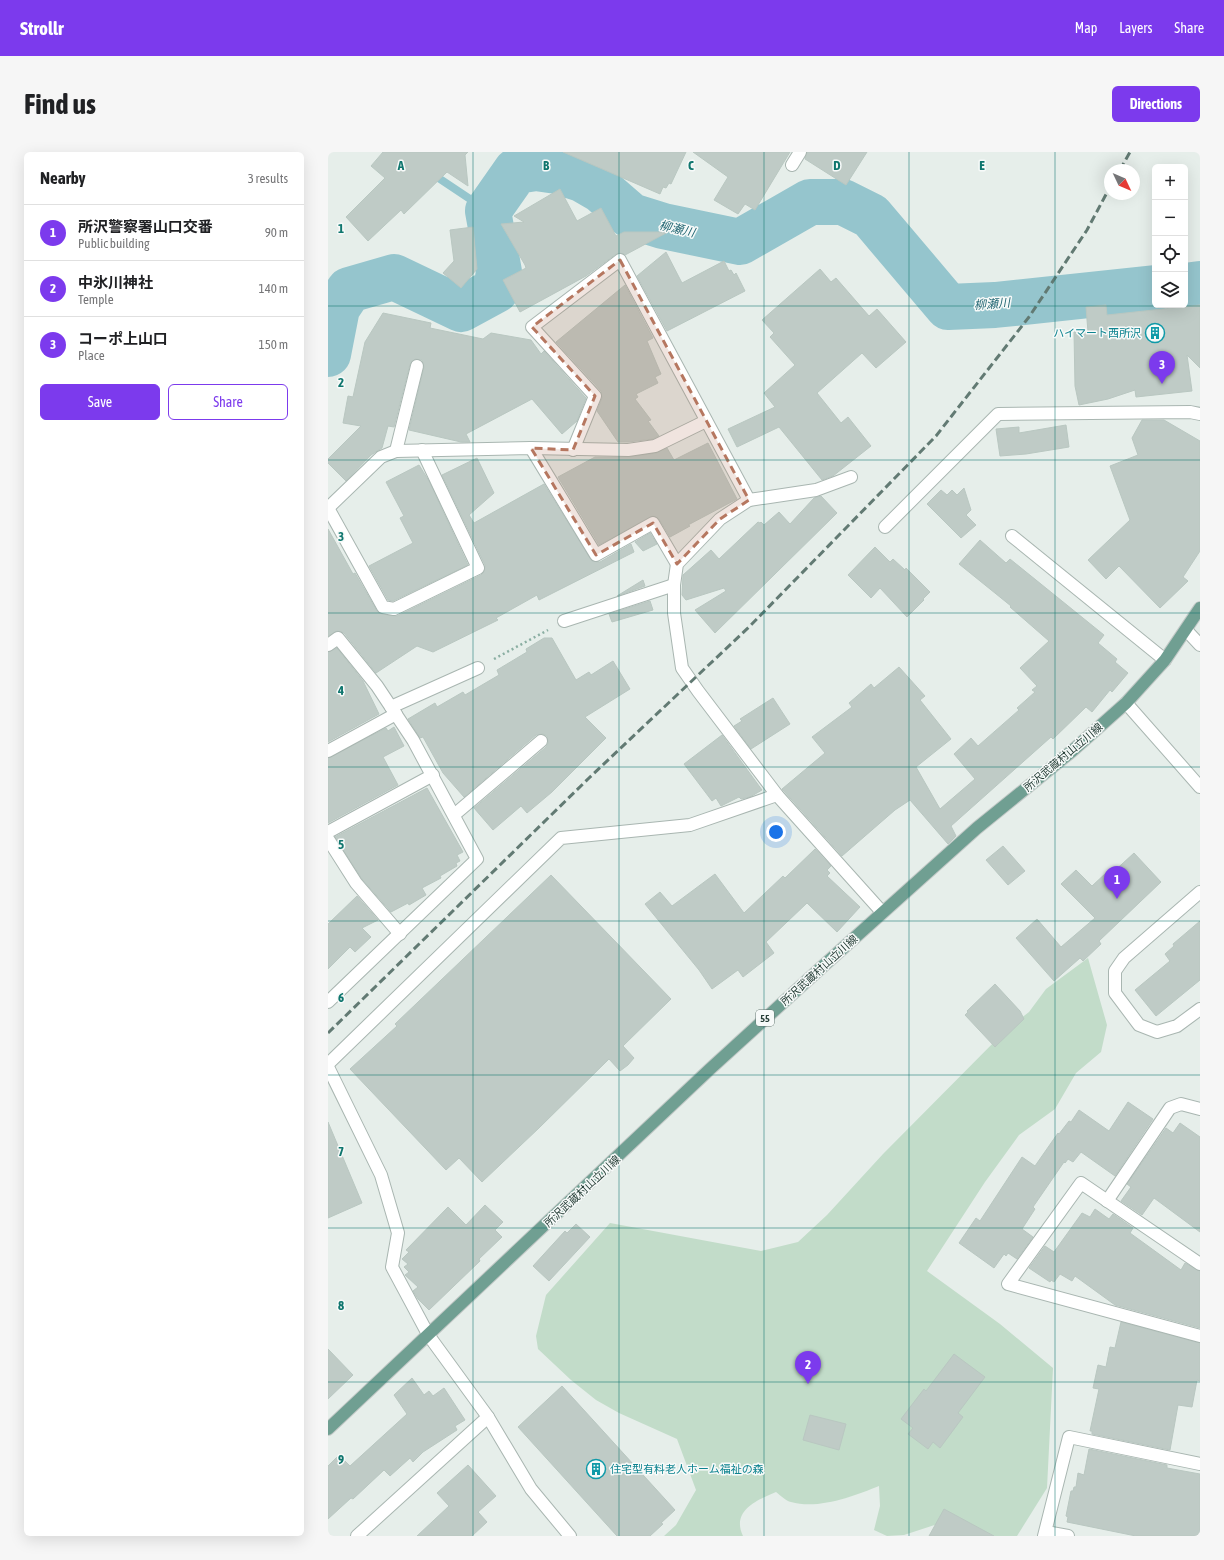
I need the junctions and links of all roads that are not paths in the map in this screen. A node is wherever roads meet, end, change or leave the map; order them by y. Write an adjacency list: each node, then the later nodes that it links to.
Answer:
1 (800, 152): 2 (street)
2 (792, 165)
3 (417, 366): 9 (street)
4 (1200, 414): 13 (street)
5 (706, 422): 8 (street); 8 (street); 11 (street)
6 (531, 448): 7 (street); 8 (street); 15 (street)
7 (422, 450): 9 (street); 12 (street)
8 (573, 450)
9 (396, 451): 12 (street)
10 (851, 477): 11 (street)
11 (750, 500): 15 (street)
12 (328, 508)
13 (885, 527)
14 (1012, 536): 22 (street)
15 (677, 564): 16 (street)
16 (674, 585): 18 (street); 30 (street)
17 (1200, 608): 19 (main road, 所沢武蔵村山立川線 / 55)
18 (564, 621)
19 (1186, 630): 21 (street); 22 (main road, 所沢武蔵村山立川線 / 55)
20 (328, 645): 25 (street)
21 (1200, 645)
22 (1165, 660): 24 (main road, 所沢武蔵村山立川線 / 55)
23 (478, 668): 25 (street)
24 (1126, 703): 29 (street); 35 (main road, 所沢武蔵村山立川線 / 55)
25 (394, 711): 27 (street); 28 (street)
26 (541, 741): 31 (street)
27 (328, 751)
28 (433, 775): 31 (street); 32 (street)
29 (1200, 787)
30 (777, 795): 35 (street); 39 (street)
31 (454, 815): 36 (street)
32 (328, 832)
33 (328, 839): 36 (street)
34 (1200, 892): 38 (street)
35 (882, 912): 43 (main road, 所沢武蔵村山立川線 / 55)
36 (400, 934): 37 (street)
37 (328, 1002)
38 (1200, 1009)
39 (328, 1065): 43 (street)
40 (1200, 1109): 41 (street)
41 (1107, 1201): 42 (street); 44 (street)
42 (1200, 1264)
43 (429, 1336): 45 (street); 46 (main road, 所沢武蔵村山立川線 / 55)
44 (1200, 1336)
45 (488, 1417): 49 (street); 50 (street)
46 (328, 1429)
47 (1200, 1464): 48 (street)
48 (1045, 1534): 51 (street)
49 (357, 1536)
50 (570, 1536)
51 (1068, 1536)

